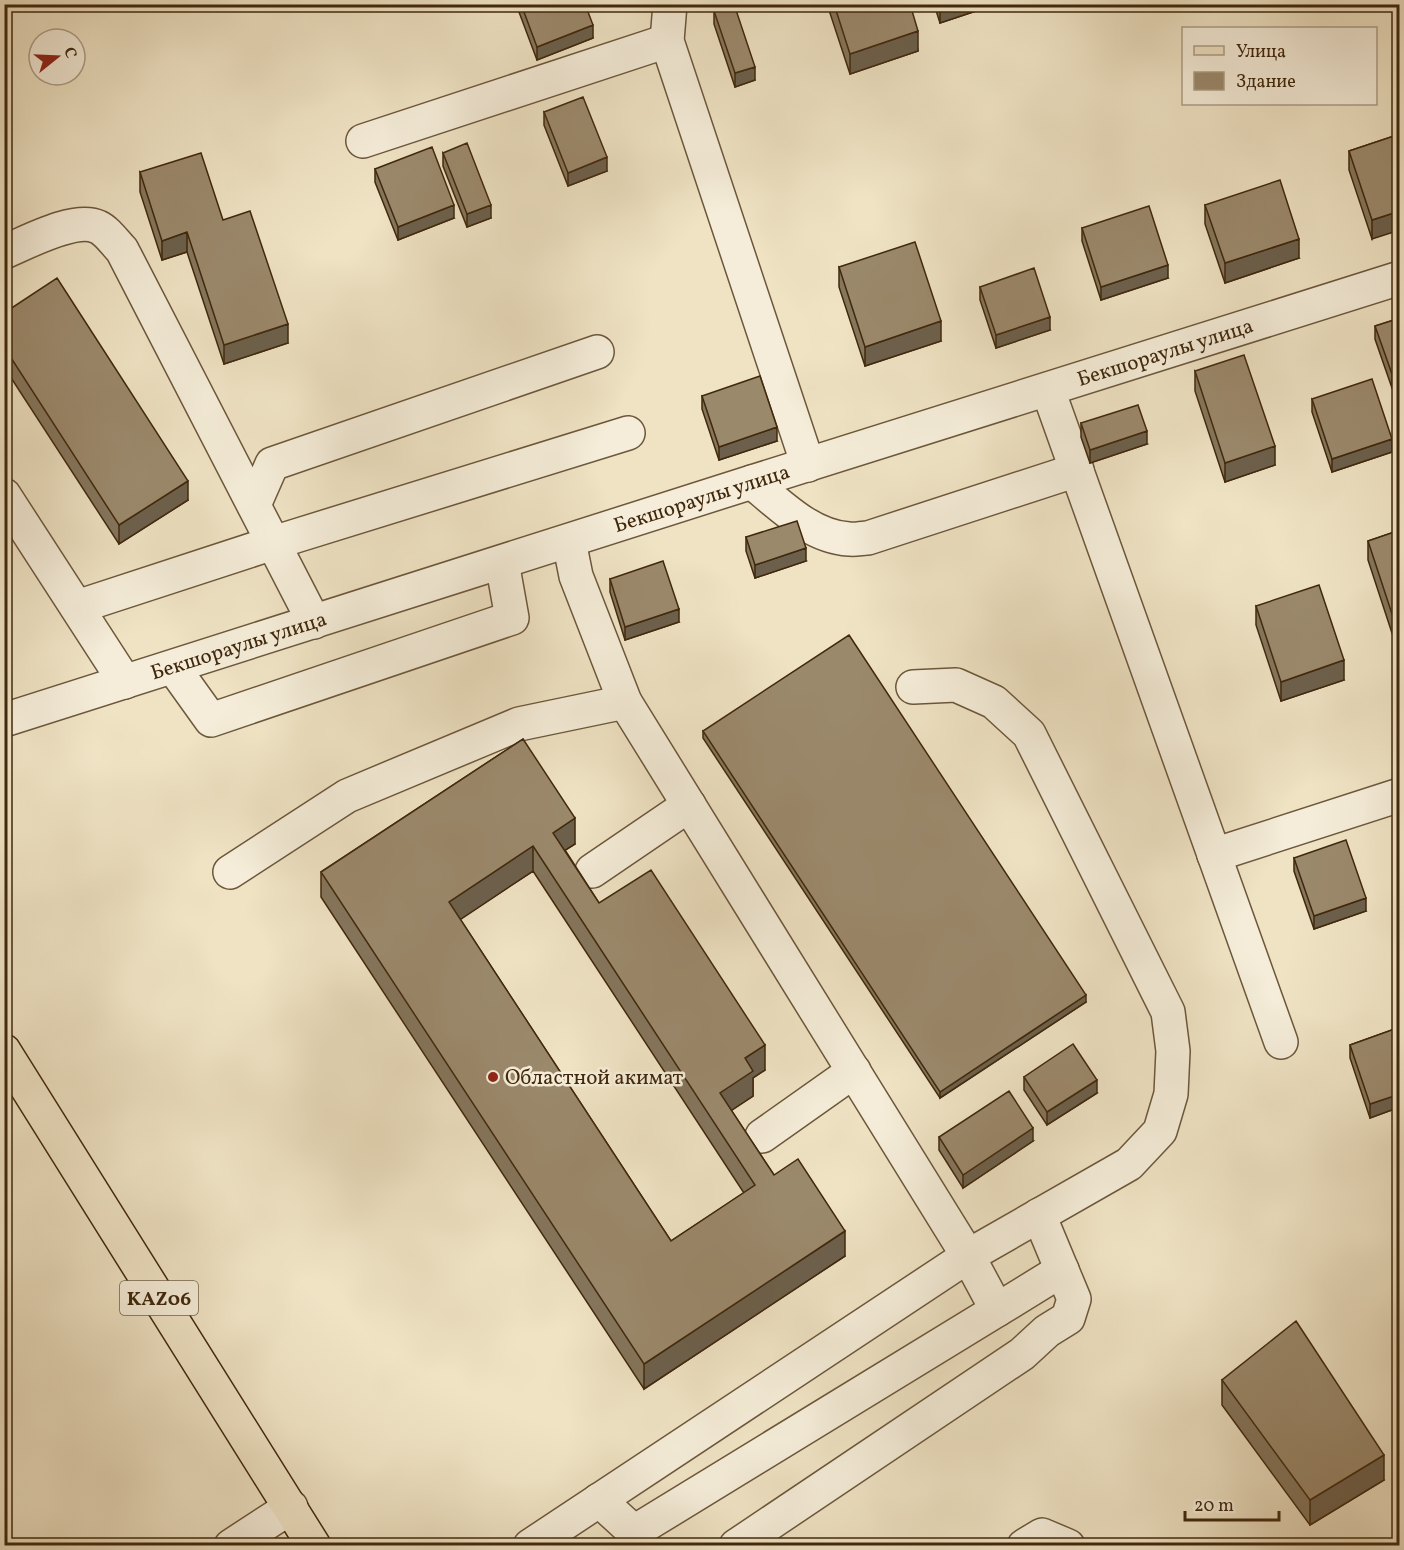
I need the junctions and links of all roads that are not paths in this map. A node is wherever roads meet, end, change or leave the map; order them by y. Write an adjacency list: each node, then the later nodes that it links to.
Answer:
1 (670, 4): 2 (street)
2 (667, 41): 3 (street); 9 (street)
3 (363, 141)
4 (4, 252): 13 (street)
5 (1400, 278): 7 (street, Бекшораулы улица)
6 (597, 352): 13 (street)
7 (1048, 390): 9 (street, Бекшораулы улица); 10 (street)
8 (628, 433): 15 (street)
9 (808, 465): 11 (street, Бекшораулы улица)
10 (1077, 470): 11 (street); 26 (street)
11 (752, 482): 14 (street, Бекшораулы улица)
12 (4, 495): 17 (street)
13 (254, 505): 15 (street)
14 (569, 541): 16 (street, Бекшораулы улица); 22 (street)
15 (273, 543): 17 (street); 18 (street)
16 (502, 562): 18 (street, Бекшораулы улица); 19 (street)
17 (76, 607): 20 (street)
18 (314, 622): 19 (street, Бекшораулы улица)
19 (173, 667): 20 (street, Бекшораулы улица)
20 (125, 682): 23 (street, Бекшораулы улица)
21 (913, 687): 33 (street)
22 (625, 702): 25 (street); 28 (street)
23 (4, 720)
24 (1400, 795): 26 (street)
25 (689, 805): 27 (street); 31 (street)
26 (1214, 855): 29 (street)
27 (592, 871)
28 (230, 872)
29 (1281, 1042)
30 (4, 1051): 38 (main road, KAZ06)
31 (854, 1071): 32 (street); 34 (street)
32 (762, 1136)
33 (1039, 1215): 34 (street); 35 (street)
34 (968, 1256): 36 (street); 37 (street)
35 (1062, 1270): 36 (street); 43 (street)
36 (997, 1310): 39 (street)
37 (599, 1500): 39 (street); 42 (street)
38 (291, 1507): 40 (street); 41 (main road, KAZ06)
39 (636, 1538)
40 (231, 1545)
41 (314, 1545)
42 (530, 1545)
43 (736, 1545)
44 (1024, 1545): 45 (street)
45 (1068, 1545)

